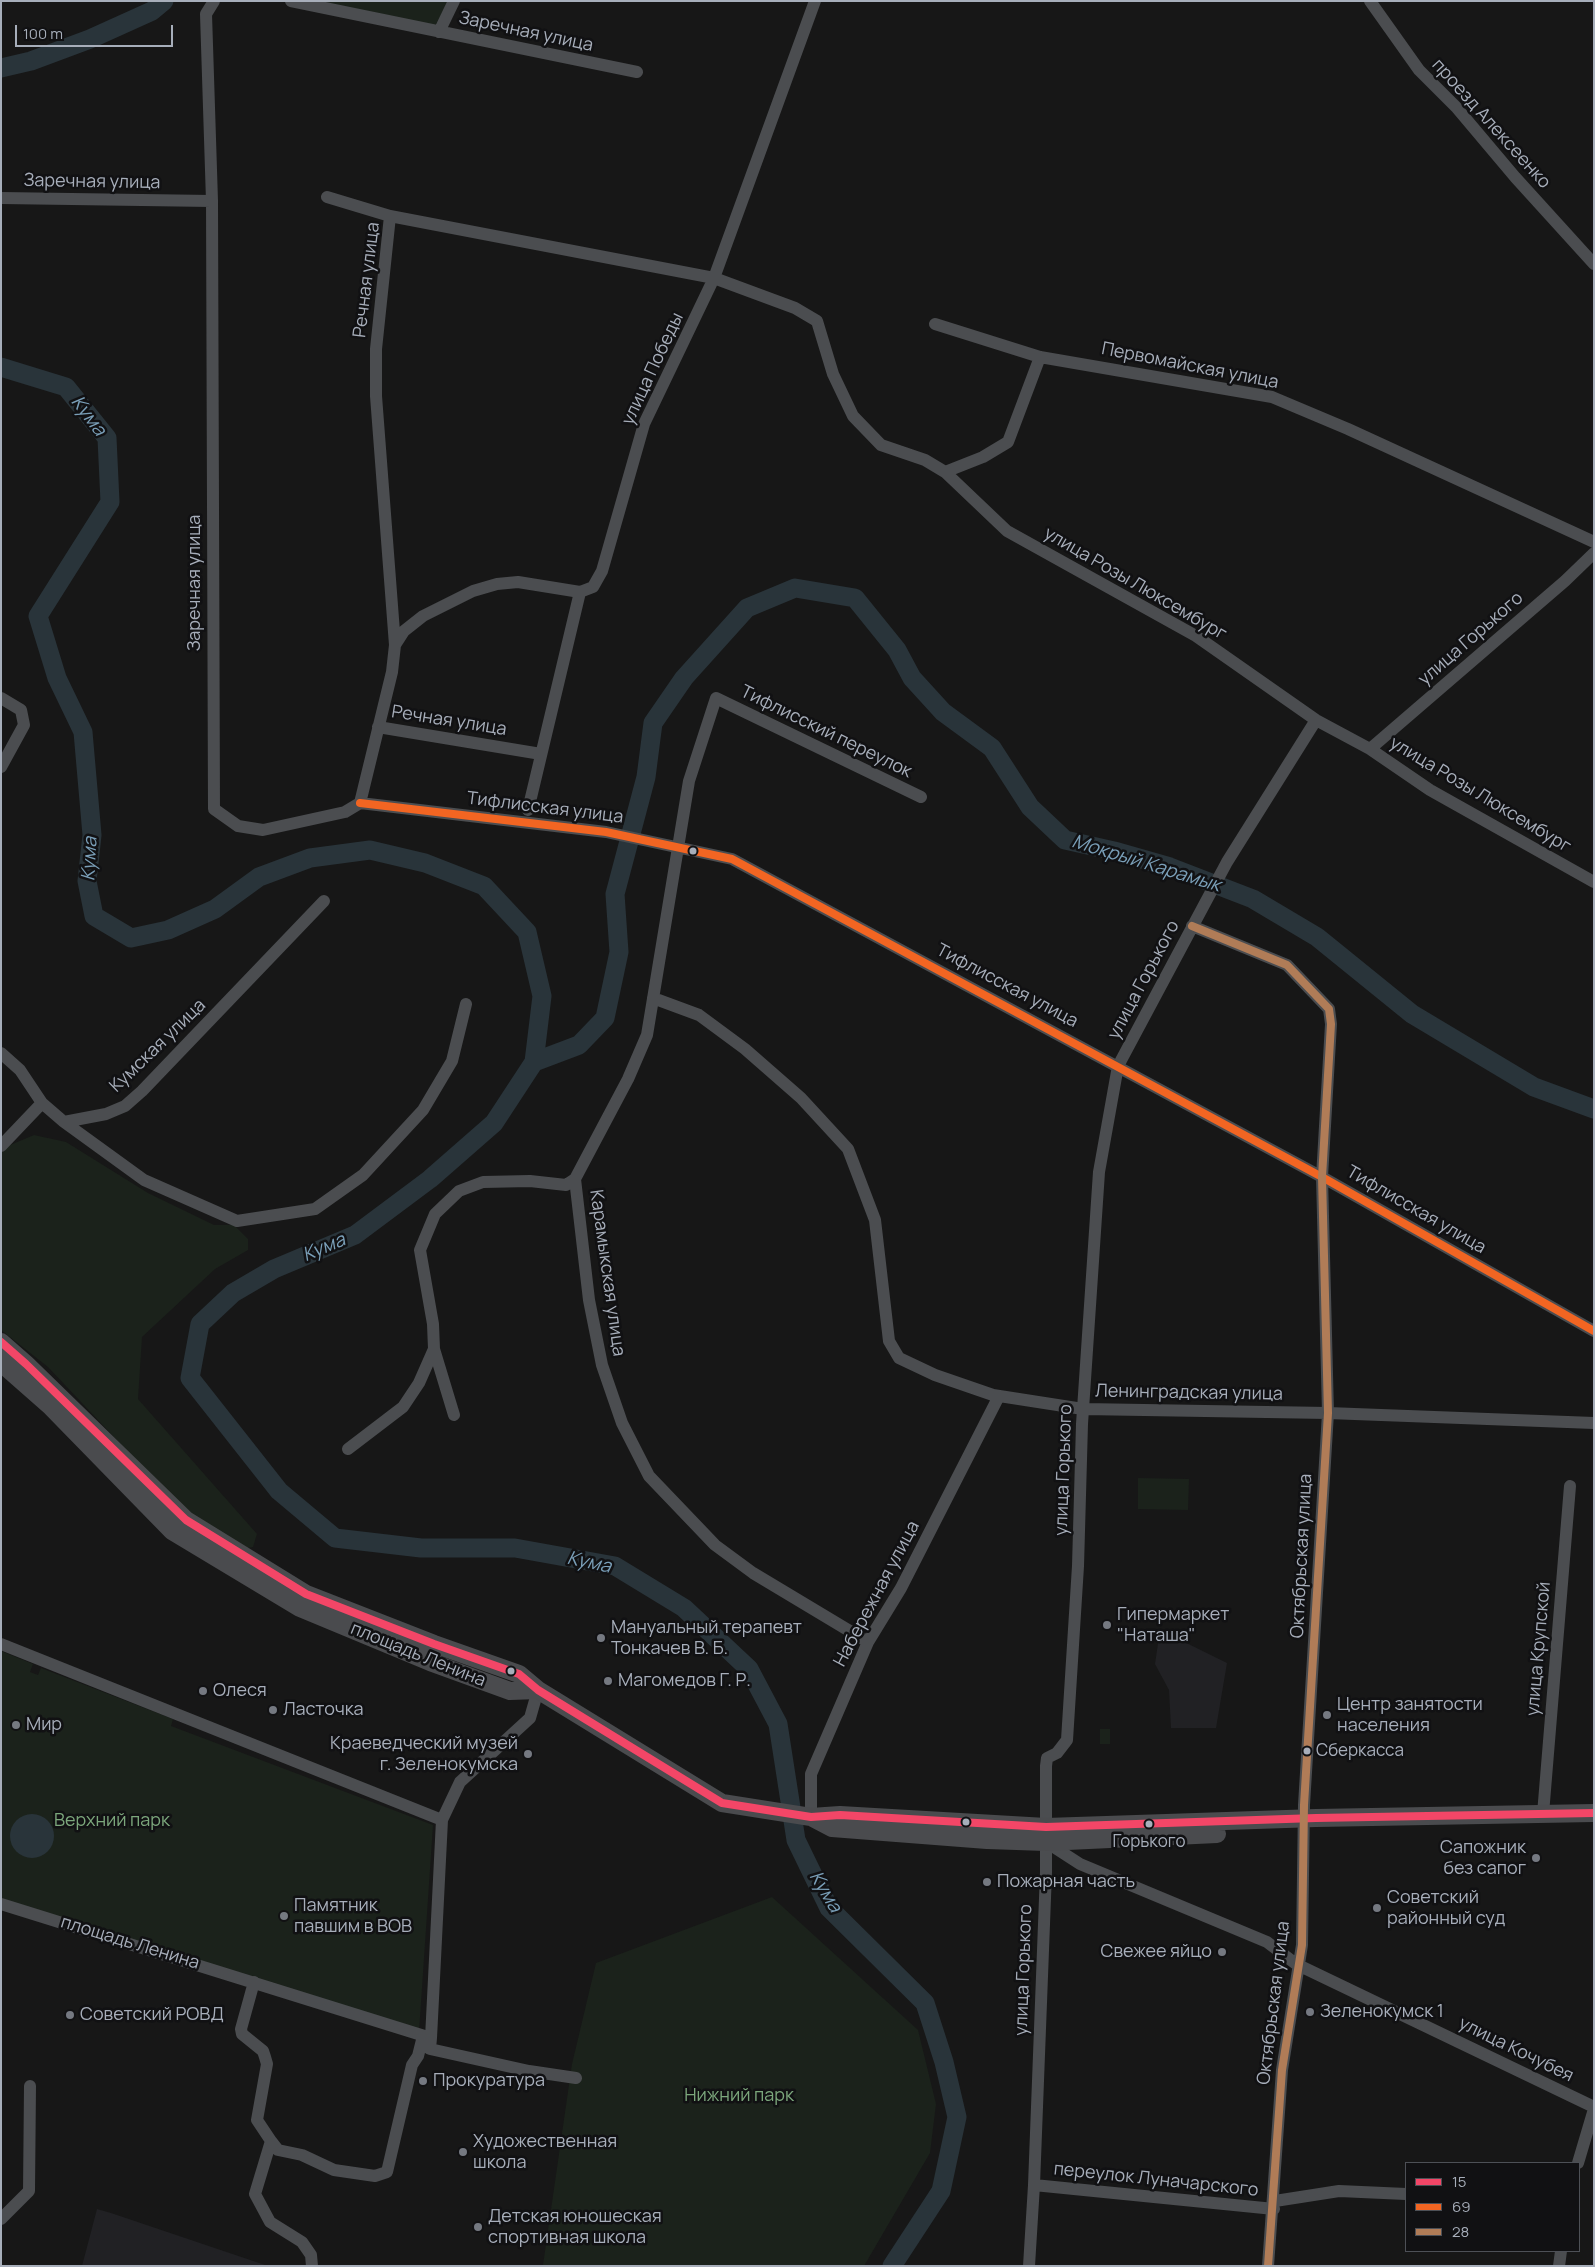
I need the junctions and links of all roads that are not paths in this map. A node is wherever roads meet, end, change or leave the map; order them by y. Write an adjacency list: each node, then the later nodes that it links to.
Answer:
1 (214, 1): 11 (street, Заречная улица)
2 (291, 1): 6 (street, Заречная улица)
3 (454, 1): 7 (street)
4 (815, 1): 14 (street, улица Победы)
5 (1370, 1): 13 (street, проезд Алексеенко)
6 (347, 7): 7 (street, Заречная улица)
7 (439, 32): 8 (street, Заречная улица)
8 (637, 72)
9 (327, 197): 12 (street)
10 (1, 198): 11 (street, Заречная улица)
11 (212, 201): 30 (street, Заречная улица)
12 (390, 216): 14 (street, Речная улица); 21 (street, Речная улица)
13 (1594, 264)
14 (714, 278): 17 (street, улица Розы Люксембург); 20 (street, улица Победы)
15 (935, 324): 16 (street, Первомайская улица)
16 (1040, 357): 17 (street); 18 (street, Первомайская улица)
17 (945, 472): 24 (street, улица Розы Люксембург)
18 (1594, 542)
19 (1594, 552): 26 (street, улица Горького)
20 (580, 592): 21 (street); 27 (street)
21 (395, 646): 25 (street, Речная улица)
22 (1, 698): 28 (street)
23 (716, 698): 29 (street, Тифлисский переулок); 32 (street, Карамыкская улица)
24 (1316, 720): 26 (street, улица Розы Люксембург); 35 (street, улица Горького)
25 (378, 727): 27 (street, Речная улица); 30 (street, Речная улица)
26 (1370, 750): 33 (street, улица Розы Люксембург)
27 (541, 754): 31 (street)
28 (1, 767)
29 (921, 797)
30 (360, 803): 32 (street, Тифлисская улица)
31 (528, 810)
32 (678, 847): 36 (street, Карамыкская улица); 39 (street, Тифлисская улица)
33 (1594, 882)
34 (324, 901): 41 (street, Кумская улица)
35 (1192, 926): 39 (street, улица Горького); 43 (street, Октябрьская улица)
36 (653, 998): 44 (street, Карамыкская улица); 49 (street, Ленинградская улица)
37 (466, 1004): 41 (street)
38 (1, 1053): 40 (street)
39 (1118, 1066): 43 (street, Тифлисская улица); 50 (street, улица Горького)
40 (42, 1103): 41 (street); 42 (street)
41 (64, 1122)
42 (1, 1146)
43 (1322, 1177): 45 (street, Тифлисская улица); 51 (street, Октябрьская улица)
44 (575, 1179): 47 (street, Карамыкская улица); 56 (street, Карамыкская улица)
45 (1594, 1331)
46 (1, 1342): 58 (street, площадь Ленина)
47 (434, 1349): 52 (street, Карамыкская улица); 54 (street, Карамыкская улица)
48 (1, 1363): 58 (street, площадь Ленина)
49 (999, 1396): 50 (street, Ленинградская улица); 56 (street, Набережная улица)
50 (1083, 1409): 51 (street, Ленинградская улица); 65 (street, улица Горького)
51 (1328, 1412): 53 (street, Ленинградская улица); 63 (street, Октябрьская улица)
52 (454, 1415)
53 (1594, 1423)
54 (348, 1449)
55 (1570, 1486): 59 (street, улица Крупской)
56 (868, 1642): 61 (street, Набережная улица)
57 (1, 1644): 62 (street)
58 (538, 1690): 61 (street, площадь Ленина); 62 (street)
59 (1542, 1814): 60 (street); 63 (street)
60 (1594, 1814)
61 (811, 1817): 65 (street, площадь Ленина)
62 (442, 1820): 69 (street)
63 (1303, 1824): 64 (street); 65 (street, площадь Ленина); 67 (street, Октябрьская улица)
64 (1594, 1825)
65 (1046, 1834): 67 (street, улица Кочубея); 75 (street, улица Горького)
66 (1, 1904): 68 (street, площадь Ленина)
67 (1300, 1966): 72 (street, улица Кочубея); 77 (street, Октябрьская улица)
68 (254, 1982): 69 (street, площадь Ленина); 73 (street)
69 (427, 2037): 70 (street); 73 (street)
70 (576, 2078)
71 (30, 2086): 78 (street)
72 (1594, 2108): 74 (street)
73 (271, 2141): 80 (street)
74 (1578, 2162)
75 (1034, 2185): 77 (street, переулок Луначарского); 81 (street, улица Горького)
76 (1405, 2194): 77 (street, переулок Луначарского)
77 (1274, 2205): 82 (street, Октябрьская улица)
78 (1, 2219)
79 (1561, 2252): 83 (street)
80 (312, 2266)
81 (1028, 2266)
82 (1268, 2266)
83 (1559, 2266)

